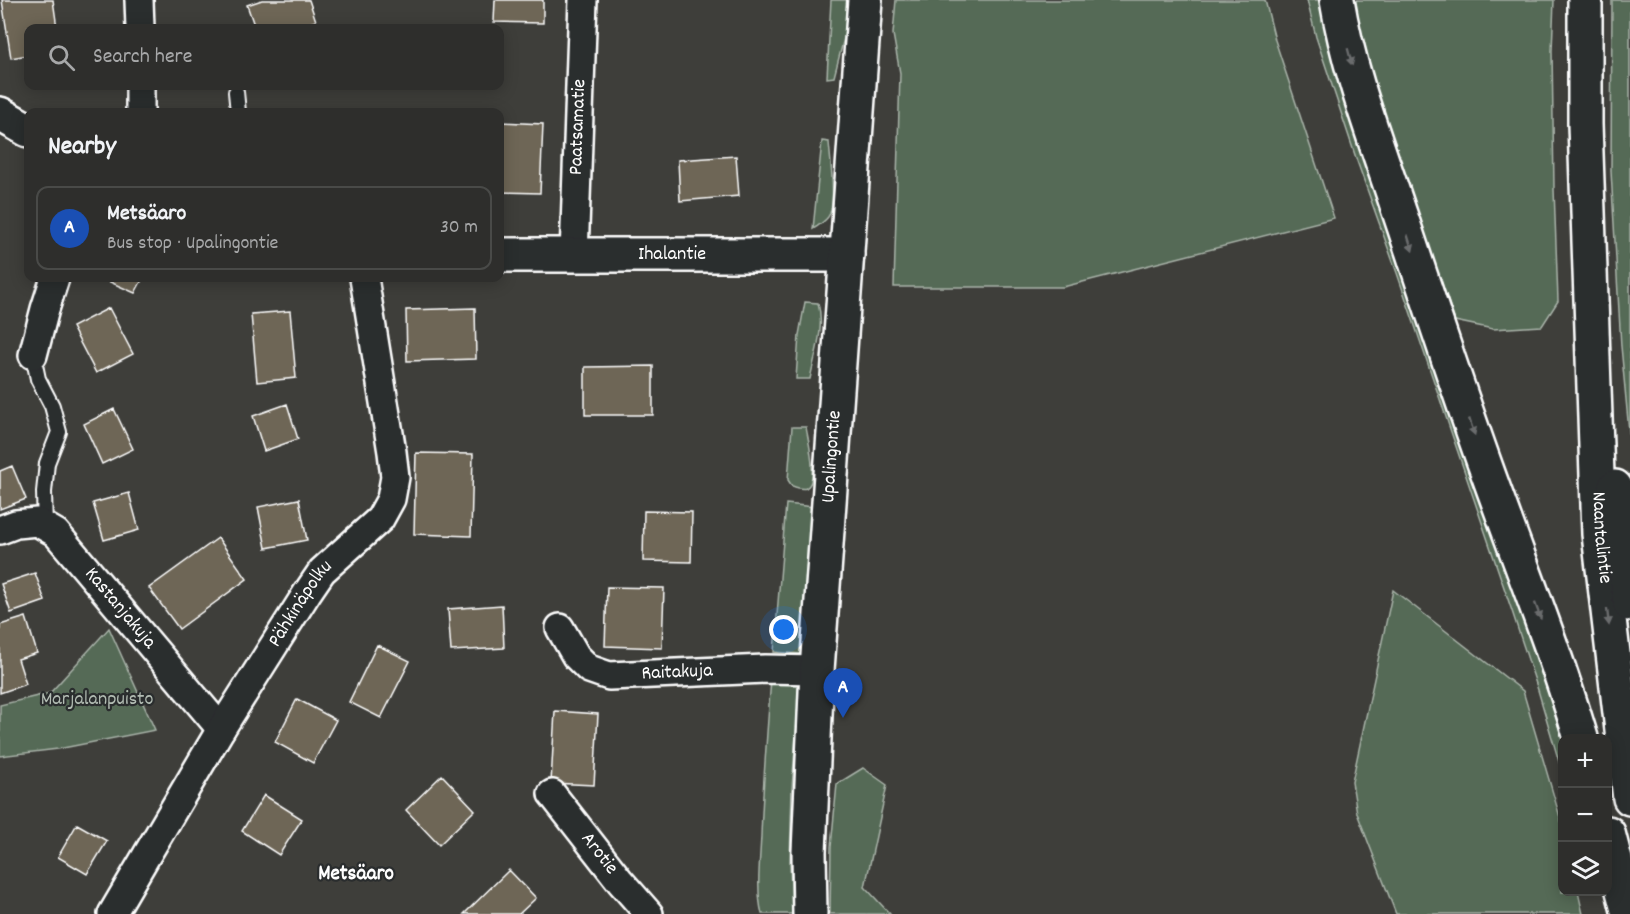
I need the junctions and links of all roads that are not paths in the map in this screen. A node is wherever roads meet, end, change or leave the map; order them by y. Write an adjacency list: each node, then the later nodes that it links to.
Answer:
1 (139, 0): 6 (street)
2 (583, 0): 14 (street, Paatsamatie)
3 (865, 0): 15 (main road, Upalingontie)
4 (1337, 0): 26 (main road, one-way to 26)
5 (1585, 0): 18 (main road, Naantalintie)
6 (140, 24)
7 (140, 90): 9 (street)
8 (236, 92): 10 (lane)
9 (140, 108)
10 (238, 108)
11 (0, 114): 12 (main road)
12 (24, 128)
13 (504, 255): 14 (main road, Ihalantie)
14 (574, 255): 15 (main road, Ihalantie)
15 (847, 255): 24 (main road, Upalingontie)
16 (54, 282): 19 (street)
17 (365, 282): 25 (street, Pähkinäpolku)
18 (1593, 349): 22 (main road, Naantalintie); 28 (main road, Naantalintie, one-way to 28)
19 (33, 355): 20 (lane)
20 (45, 527): 21 (street); 25 (street, Kastanjakuja)
21 (0, 530)
22 (1630, 604)
23 (560, 628): 24 (street, Raitakuja)
24 (817, 670): 32 (main road, Upalingontie)
25 (221, 729): 30 (street, Pähkinäpolku)
26 (1580, 734)
27 (552, 795): 31 (street, Arotie)
28 (1630, 798)
29 (1610, 842): 33 (main road)
30 (112, 914)
31 (649, 914)
32 (810, 914)
33 (1629, 914)

